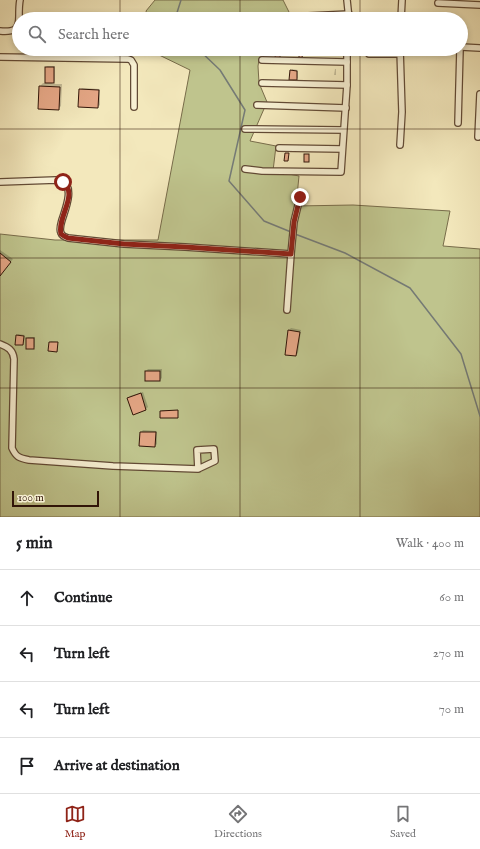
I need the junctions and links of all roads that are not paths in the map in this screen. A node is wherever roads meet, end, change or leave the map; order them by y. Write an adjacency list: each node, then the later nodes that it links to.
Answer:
1 (20, 0): 7 (street)
2 (347, 0): 8 (street)
3 (402, 0): 9 (street)
4 (457, 2): 5 (street); 6 (street)
5 (438, 4)
6 (480, 5)
7 (19, 12)
8 (348, 12)
9 (401, 12)
10 (0, 31): 11 (street)
11 (12, 31)
12 (468, 48): 13 (street)
13 (480, 48)
14 (347, 56): 19 (street)
15 (400, 56): 30 (street)
16 (461, 56): 26 (street)
17 (0, 58): 24 (street)
18 (262, 60): 19 (street)
19 (347, 62): 21 (street)
20 (262, 82): 21 (street)
21 (347, 85): 25 (street)
22 (480, 94): 29 (street)
23 (257, 105): 25 (street)
24 (134, 107)
25 (346, 108): 28 (street)
26 (458, 123)
27 (245, 129): 28 (street)
28 (344, 130): 32 (street)
29 (478, 137)
30 (400, 145)
31 (279, 148): 32 (street)
32 (342, 149): 33 (street)
33 (245, 169)
34 (0, 182): 36 (street)
35 (300, 197): 36 (street)
36 (291, 254): 37 (street)
37 (287, 310)
38 (0, 344): 39 (street)
39 (198, 469)

